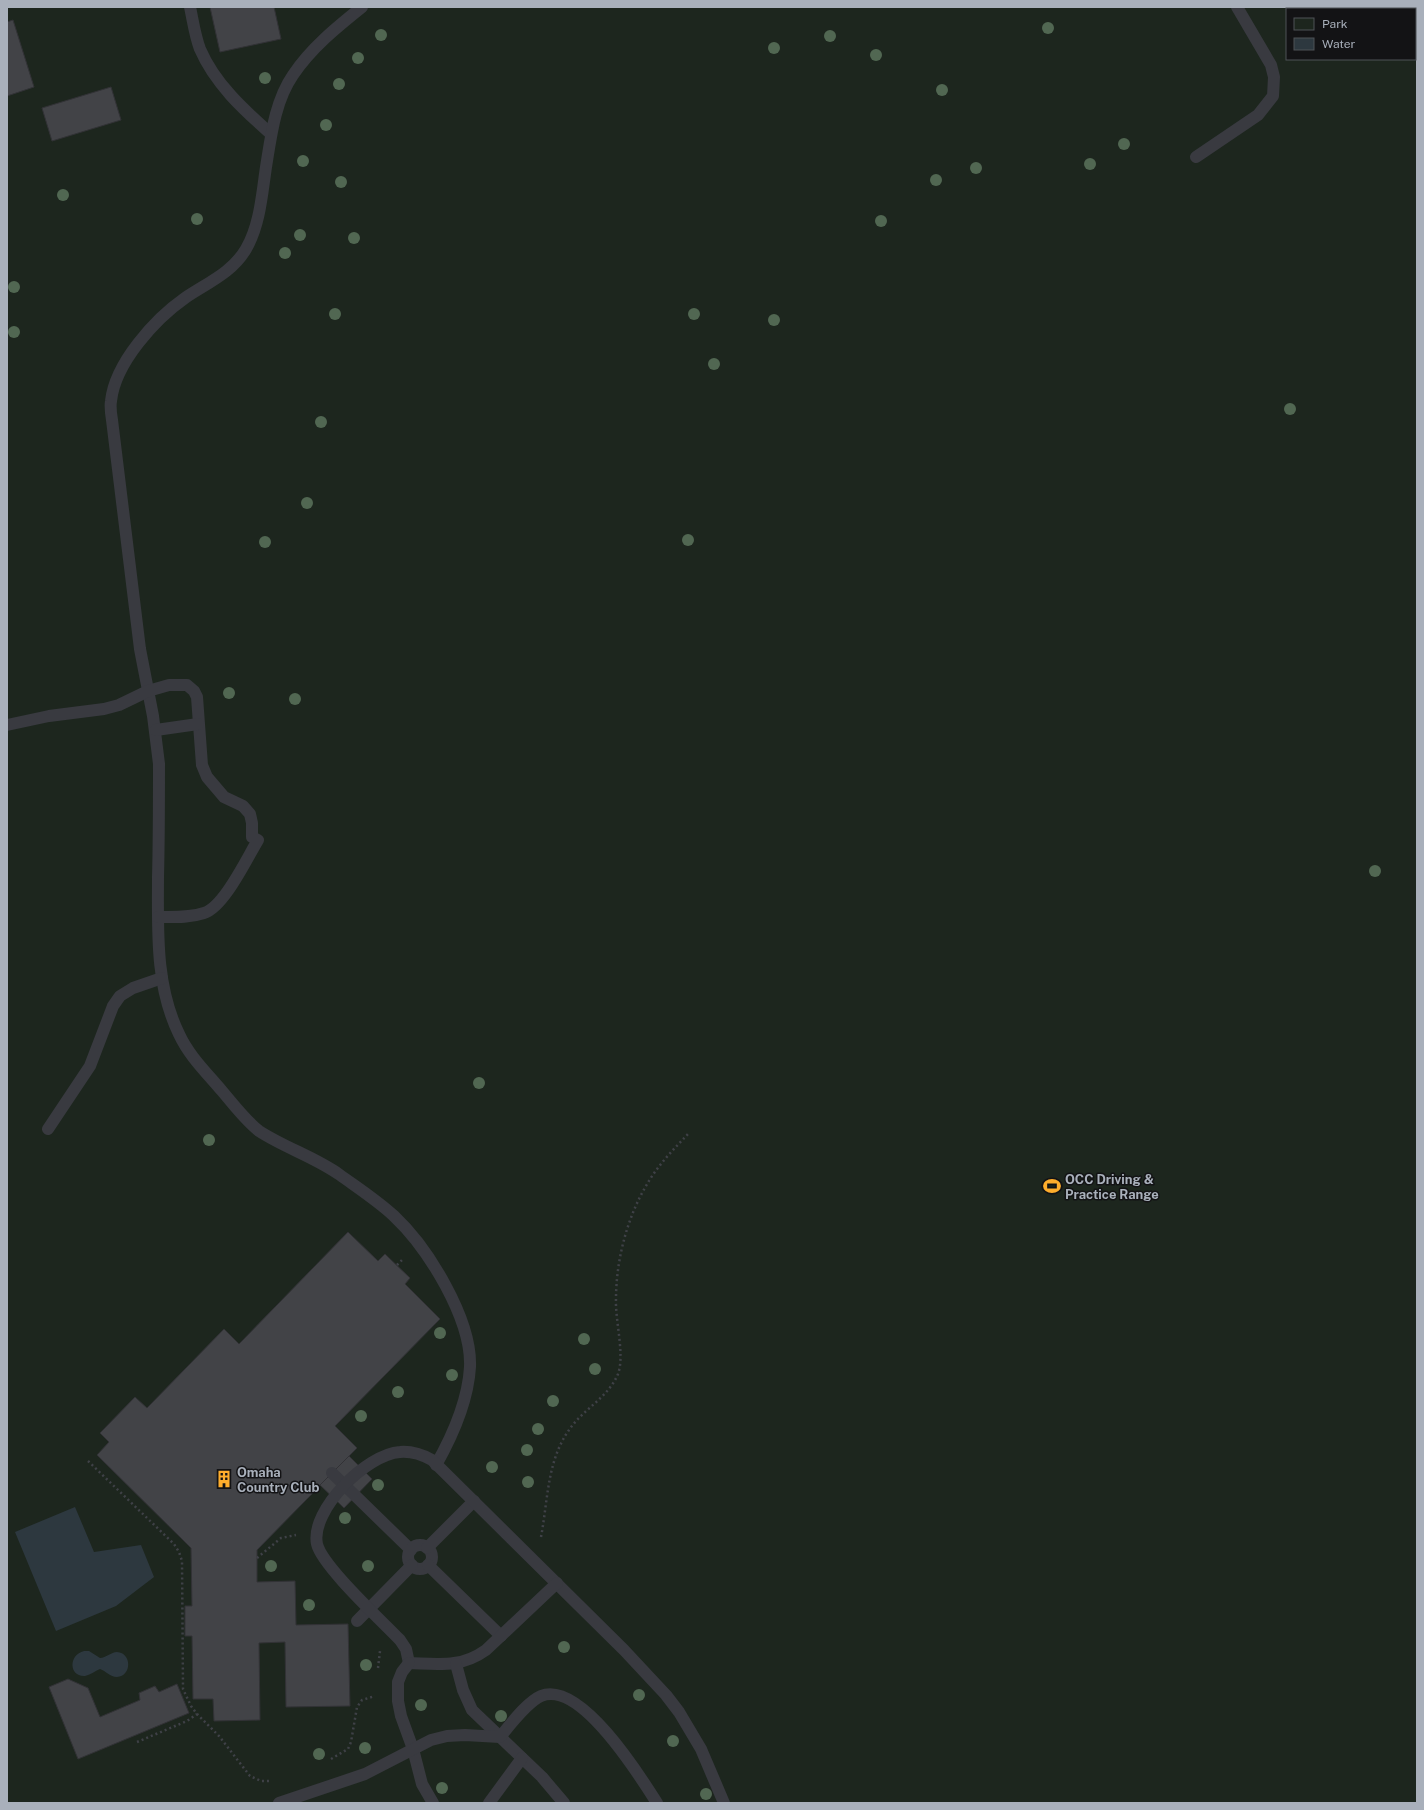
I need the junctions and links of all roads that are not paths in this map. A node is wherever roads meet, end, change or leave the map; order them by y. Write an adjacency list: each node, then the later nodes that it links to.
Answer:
1 (190, 7): 4 (lane)
2 (362, 7): 4 (lane)
3 (1237, 7): 5 (lane)
4 (271, 134): 6 (lane)
5 (1196, 157)
6 (148, 690): 7 (lane); 8 (lane); 9 (lane)
7 (198, 724): 9 (lane); 10 (lane)
8 (7, 725)
9 (156, 730): 10 (lane)
10 (158, 917): 11 (lane)
11 (162, 978): 12 (lane); 13 (lane)
12 (48, 1129)
13 (436, 1466): 15 (lane); 16 (lane)
14 (332, 1473): 15 (lane)
15 (345, 1486): 18 (lane); 22 (lane)
16 (474, 1501): 17 (lane); 21 (lane)
17 (427, 1548): 18 (lane); 19 (lane)
18 (411, 1550): 20 (lane)
19 (428, 1565): 20 (lane); 24 (lane)
20 (412, 1566): 22 (lane)
21 (557, 1583): 24 (lane); 35 (lane)
22 (370, 1609): 23 (lane); 25 (lane)
23 (357, 1621)
24 (501, 1636): 26 (lane)
25 (409, 1663): 26 (lane); 28 (lane)
26 (456, 1664): 27 (lane)
27 (500, 1737): 28 (lane); 29 (lane); 34 (lane)
28 (413, 1749): 30 (lane); 31 (lane)
29 (522, 1758): 32 (lane); 33 (lane)
30 (279, 1803)
31 (433, 1803)
32 (490, 1803)
33 (564, 1803)
34 (657, 1803)
35 (724, 1803)

